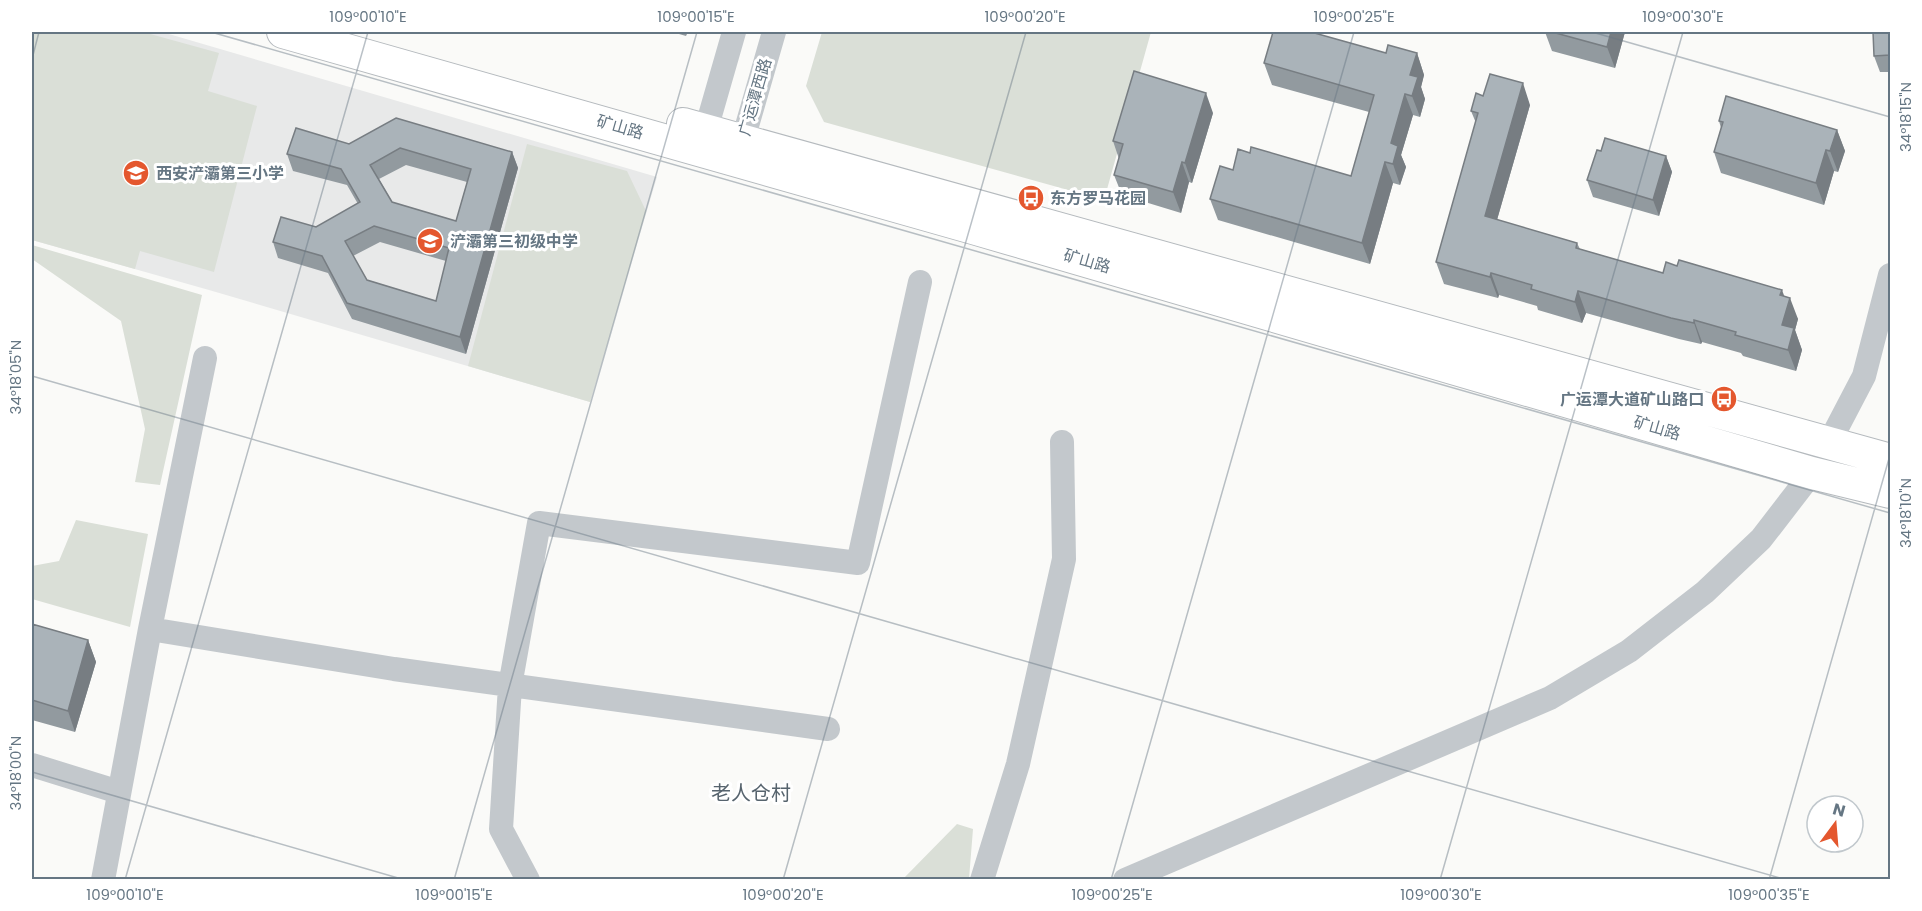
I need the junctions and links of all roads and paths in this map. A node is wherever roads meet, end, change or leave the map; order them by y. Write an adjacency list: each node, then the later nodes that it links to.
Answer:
1 (283, 32): 5 (main road, 矿山路)
2 (357, 32): 5 (main road, 矿山路)
3 (734, 32): 5 (street)
4 (774, 32): 6 (street, 广运潭西路)
5 (703, 140): 6 (main road, 矿山路)
6 (740, 151): 11 (main road, 矿山路); 13 (main road, 矿山路)
7 (1890, 275): 11 (street)
8 (920, 282): 16 (street)
9 (204, 358): 15 (street)
10 (1062, 442): 22 (street)
11 (1830, 442): 12 (main road, 矿山路)
12 (1890, 460)
13 (1812, 473): 14 (main road, 矿山路); 23 (street)
14 (1883, 492)
15 (150, 629): 16 (street); 19 (street)
16 (510, 686): 17 (street); 21 (street)
17 (828, 729)
18 (32, 765): 19 (street)
19 (119, 792): 20 (street)
20 (103, 879)
21 (528, 879)
22 (982, 879)
23 (1125, 879)

